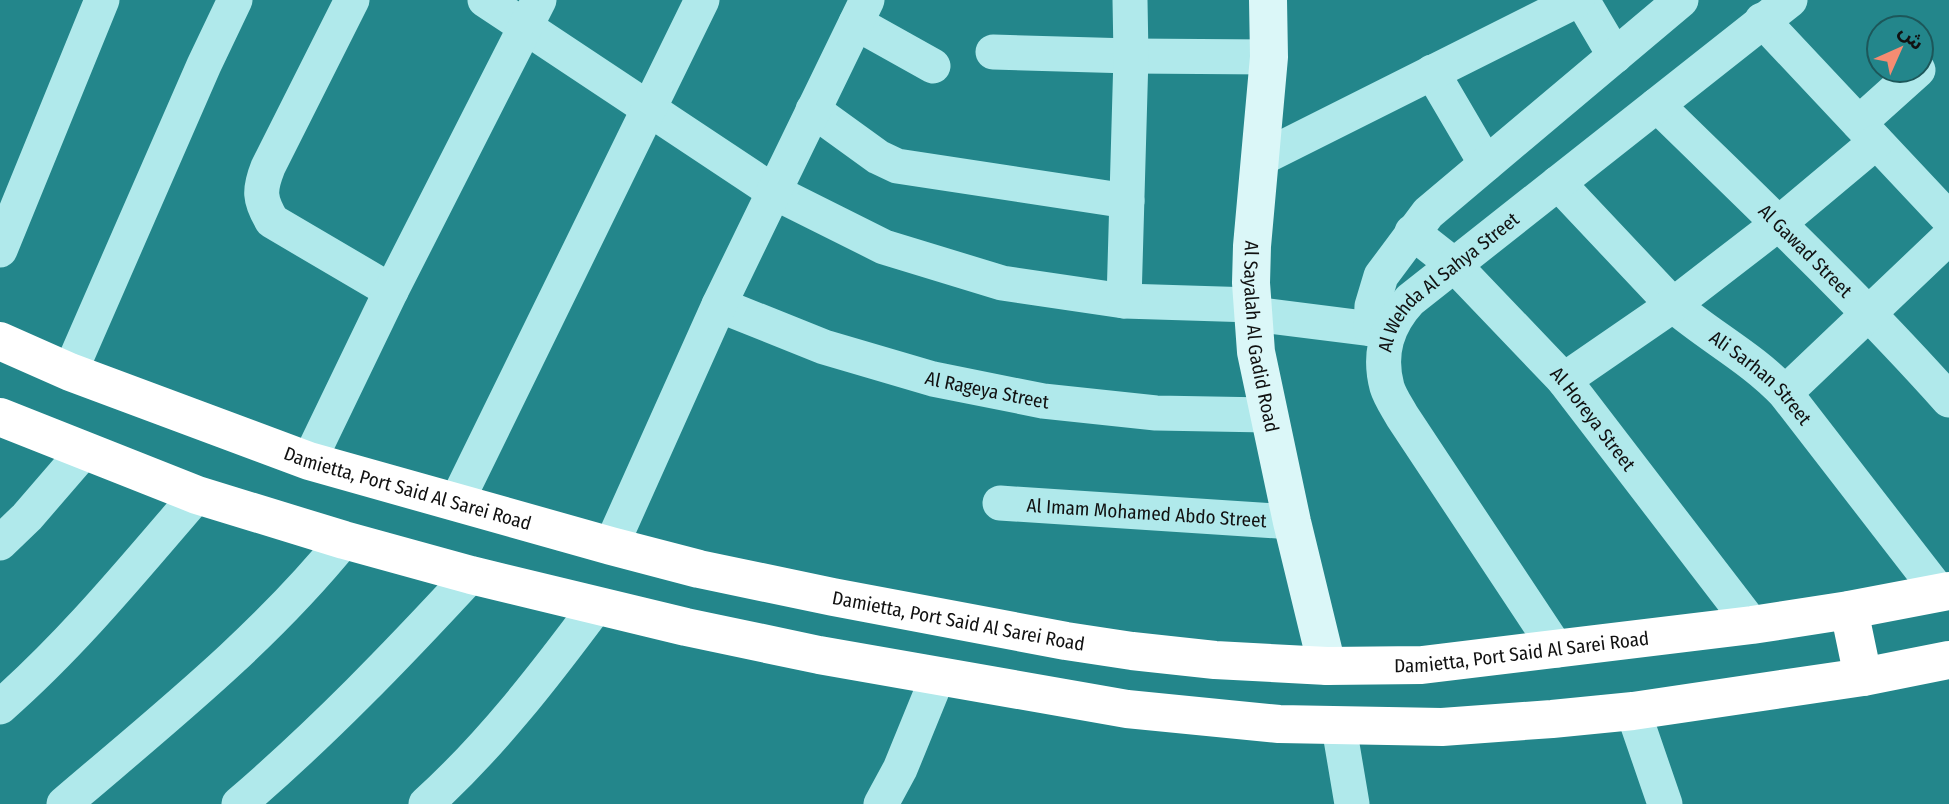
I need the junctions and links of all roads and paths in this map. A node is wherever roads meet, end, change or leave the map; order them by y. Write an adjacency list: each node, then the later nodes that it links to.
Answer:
1 (102, 0): 34 (street)
2 (235, 0): 44 (street)
3 (352, 0): 36 (street)
4 (485, 0): 12 (street)
5 (702, 0): 22 (street)
6 (1130, 0): 15 (street)
7 (1268, 0): 17 (street, Al Sayalah Al Gadid Road)
8 (1579, 0): 16 (street); 19 (street)
9 (1681, 0): 16 (street)
10 (1790, 0): 13 (street, Al Wehda Al Sahya Street)
11 (862, 12): 18 (street); 23 (street)
12 (532, 13): 22 (street); 36 (street)
13 (1762, 20): 21 (street, Al Wehda Al Sahya Street); 24 (street)
14 (993, 52): 15 (street)
15 (1131, 56): 17 (street); 29 (street)
16 (1615, 56): 26 (street)
17 (1269, 57): 25 (street, Al Sayalah Al Gadid Road)
18 (933, 66)
19 (1432, 72): 25 (street); 26 (street)
20 (1908, 84): 24 (street)
21 (1657, 105): 27 (street, Al Wehda Al Sahya Street); 31 (street, Al Gawad Street)
22 (648, 109): 28 (street); 53 (street)
23 (813, 110): 28 (street); 29 (street)
24 (1867, 133): 30 (street); 31 (street)
25 (1260, 159): 40 (street, Al Sayalah Al Gadid Road)
26 (1486, 164): 32 (street)
27 (1558, 183): 35 (street, Al Wehda Al Sahya Street); 39 (street, Ali Sarhan Street)
28 (774, 192): 37 (street); 38 (street)
29 (1127, 201): 37 (street)
30 (1949, 219)
31 (1778, 224): 39 (street); 41 (street, Al Gawad Street)
32 (1412, 232): 35 (street, Al Horeya Street); 42 (street)
33 (1949, 237): 41 (street)
34 (0, 250)
35 (1454, 265): 42 (street, Al Wehda Al Sahya Street); 45 (street, Al Horeya Street)
36 (391, 290): 51 (street)
37 (1124, 301): 40 (street)
38 (719, 305): 48 (street, Al Rageya Street); 58 (street)
39 (1673, 305): 45 (street); 46 (street, Ali Sarhan Street)
40 (1253, 310): 42 (street); 48 (street, Al Sayalah Al Gadid Road)
41 (1867, 314): 46 (street); 47 (street, Al Gawad Street)
42 (1379, 330): 67 (street, Al Wehda Al Sahya Street)
43 (0, 341): 44 (highway, Damietta, Port Said Al Sarei Road)
44 (70, 372): 51 (highway, Damietta, Port Said Al Sarei Road)
45 (1564, 380): 65 (street, Al Horeya Street)
46 (1785, 393): 61 (street, Ali Sarhan Street)
47 (1949, 400)
48 (1268, 415): 55 (street, Al Sayalah Al Gadid Road)
49 (0, 417): 50 (highway)
50 (84, 451): 52 (highway); 57 (street)
51 (309, 461): 53 (highway, Damietta, Port Said Al Sarei Road)
52 (197, 495): 56 (highway); 73 (street)
53 (456, 503): 58 (highway, Damietta, Port Said Al Sarei Road)
54 (1000, 503): 55 (street, Al Imam Mohamed Abdo Street)
55 (1292, 522): 70 (street, Al Sayalah Al Gadid Road)
56 (344, 540): 60 (highway); 76 (street)
57 (0, 543)
58 (611, 546): 59 (highway, Damietta, Port Said Al Sarei Road)
59 (699, 569): 62 (highway, Damietta, Port Said Al Sarei Road); 66 (highway)
60 (471, 575): 63 (highway); 77 (street)
61 (1944, 591): 64 (highway, Damietta, Port Said Al Sarei Road)
62 (833, 597): 68 (highway); 70 (highway, Damietta, Port Said Al Sarei Road)
63 (597, 605): 66 (highway); 78 (street)
64 (1849, 610): 65 (highway, Damietta, Port Said Al Sarei Road); 72 (highway)
65 (1752, 625): 67 (highway, Damietta, Port Said Al Sarei Road)
66 (686, 627): 68 (highway)
67 (1557, 650): 70 (highway, Damietta, Port Said Al Sarei Road)
68 (819, 655): 71 (highway)
69 (1949, 660): 72 (highway)
70 (1327, 666)
71 (938, 676): 75 (highway); 79 (street)
72 (1863, 677): 74 (highway)
73 (0, 707)
74 (1633, 711): 75 (highway); 81 (street)
75 (1339, 727): 80 (street)
76 (64, 804)
77 (239, 804)
78 (426, 804)
79 (881, 804)
80 (1352, 804)
81 (1664, 804)

